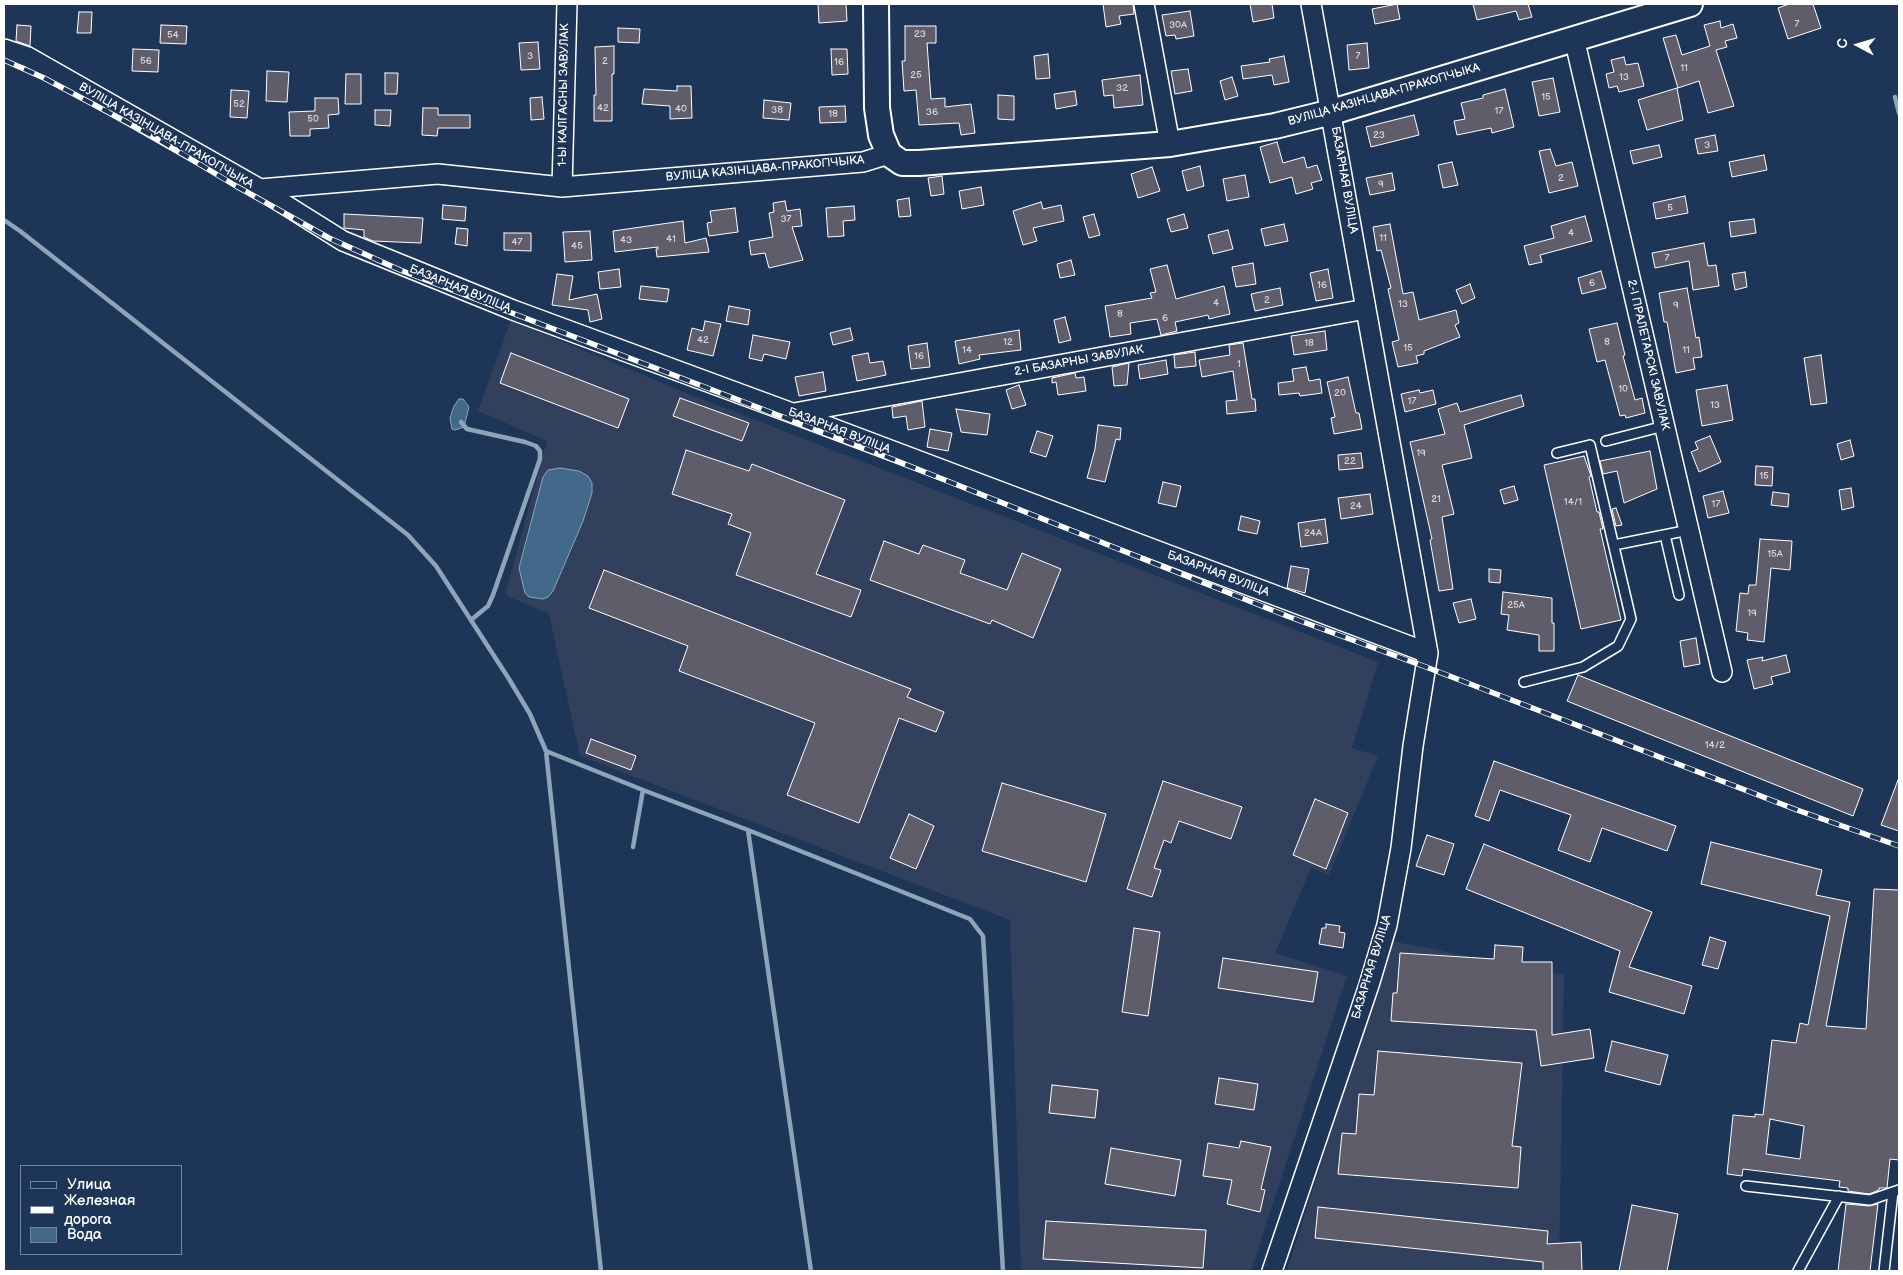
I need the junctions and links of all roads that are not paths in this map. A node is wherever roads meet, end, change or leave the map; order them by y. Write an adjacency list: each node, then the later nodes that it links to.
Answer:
1 (566, 4): 11 (street, 1-Ы КАЛГАСНЫ ЗАВУЛАК)
2 (876, 4): 10 (street)
3 (1144, 4): 9 (street)
4 (1311, 4): 8 (street, БАЗАРНАЯ ВУЛІЦА)
5 (1690, 4): 6 (street, ВУЛІЦА КАЗІНЦАВА-ПРАКОПЧЫКА)
6 (1574, 38): 8 (street, ВУЛІЦА КАЗІНЦАВА-ПРАКОПЧЫКА); 15 (street, 2-І ПРАЛЕТАРСКІ ЗАВУЛАК)
7 (4, 49): 12 (street, ВУЛІЦА КАЗІНЦАВА-ПРАКОПЧЫКА)
8 (1332, 112): 9 (street, ВУЛІЦА КАЗІНЦАВА-ПРАКОПЧЫКА); 13 (street, БАЗАРНАЯ ВУЛІЦА)
9 (1170, 144): 10 (street, ВУЛІЦА КАЗІНЦАВА-ПРАКОПЧЫКА)
10 (889, 154): 11 (street, ВУЛІЦА КАЗІНЦАВА-ПРАКОПЧЫКА)
11 (562, 187): 12 (street, ВУЛІЦА КАЗІНЦАВА-ПРАКОПЧЫКА)
12 (260, 189): 14 (street, БАЗАРНАЯ ВУЛІЦА)
13 (1366, 309): 14 (street, 2-І БАЗАРНЫ ЗАВУЛАК); 22 (street, БАЗАРНАЯ ВУЛІЦА)
14 (792, 414): 22 (street, БАЗАРНАЯ ВУЛІЦА)
15 (1664, 426): 16 (lane); 18 (street, 2-І ПРАЛЕТАРСКІ ЗАВУЛАК)
16 (1606, 441)
17 (1557, 453): 20 (lane)
18 (1689, 530): 19 (lane); 23 (street, 2-І ПРАЛЕТАРСКІ ЗАВУЛАК)
19 (1665, 535): 20 (lane); 21 (lane)
20 (1614, 544): 24 (lane)
21 (1679, 595)
22 (1428, 653): 28 (street, БАЗАРНАЯ ВУЛІЦА)
23 (1722, 672)
24 (1524, 682)
25 (1746, 1186): 27 (lane)
26 (1896, 1191): 27 (lane); 30 (lane)
27 (1839, 1196): 29 (lane)
28 (1272, 1271)
29 (1798, 1271)
30 (1884, 1271)

